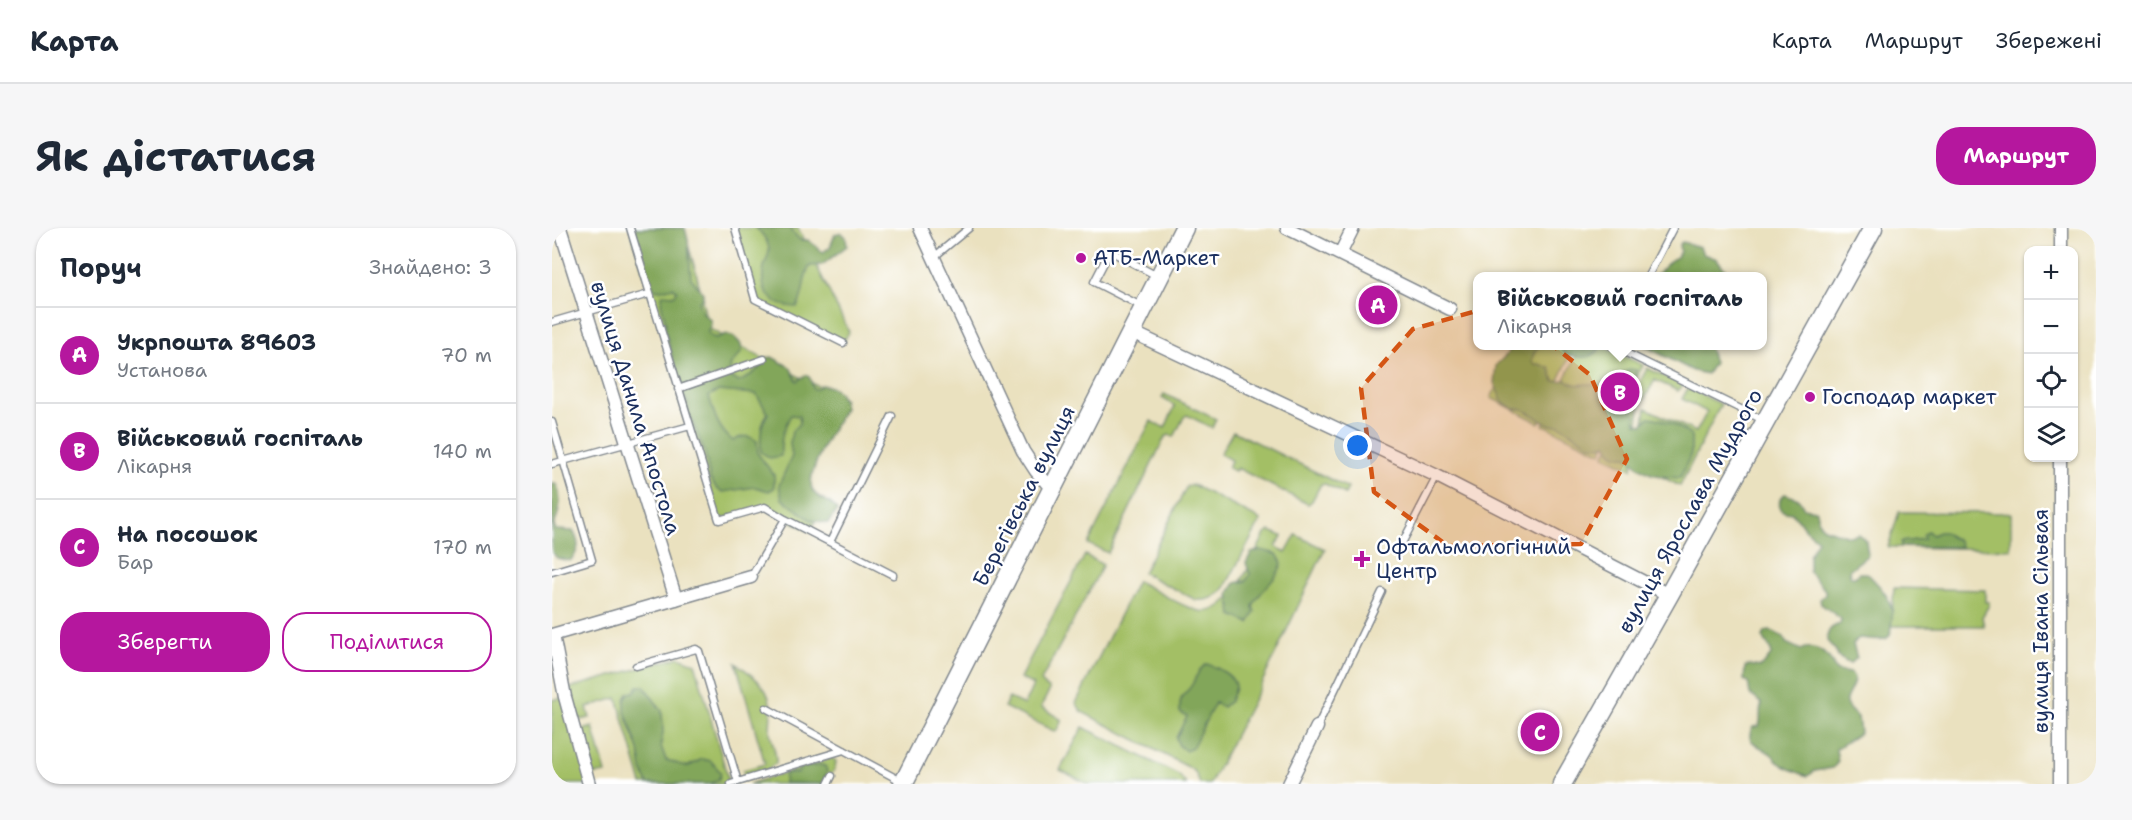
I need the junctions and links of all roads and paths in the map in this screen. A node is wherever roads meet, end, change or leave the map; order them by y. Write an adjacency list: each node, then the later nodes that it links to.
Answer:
1 (560, 228): 20 (street, вулиця Данила Апостола)
2 (630, 228): 17 (lane)
3 (735, 228): 23 (lane)
4 (920, 228): 14 (street)
5 (969, 228): 14 (lane)
6 (1184, 228): 16 (street, Берегівська вулиця)
7 (1287, 228): 13 (street)
8 (1353, 228): 13 (street)
9 (1673, 228): 15 (lane)
10 (1873, 228): 28 (street, вулиця Ярослава Мудрого)
11 (2061, 228): 12 (street)
12 (2061, 246)
13 (1340, 254): 19 (street)
14 (934, 257): 36 (street)
15 (1650, 272)
16 (1160, 277): 18 (street, Берегівська вулиця); 18 (lane)
17 (649, 294): 20 (lane); 26 (lane)
18 (1144, 308): 22 (street, Берегівська вулиця)
19 (1450, 309)
20 (586, 312): 21 (lane); 31 (street, вулиця Данила Апостола)
21 (552, 322)
22 (1132, 332): 35 (street); 36 (street, Берегівська вулиця)
23 (843, 343)
24 (1622, 350): 28 (lane)
25 (764, 359): 26 (lane)
26 (678, 389): 30 (lane)
27 (892, 416): 38 (lane)
28 (1766, 422): 44 (street, вулиця Ярослава Мудрого)
29 (552, 423): 32 (lane)
30 (690, 426): 31 (lane); 37 (lane)
31 (627, 444): 32 (lane); 45 (street, вулиця Данила Апостола)
32 (564, 461): 34 (lane); 40 (lane)
33 (2060, 462): 58 (street, вулиця Івана Сільвая)
34 (552, 464)
35 (1437, 476): 39 (lane); 44 (street)
36 (1052, 489): 53 (street, Берегівська вулиця)
37 (785, 519): 38 (lane); 42 (lane)
38 (830, 542): 41 (lane)
39 (1400, 549)
40 (552, 572)
41 (893, 575)
42 (751, 577): 45 (street)
43 (1382, 592): 49 (lane)
44 (1670, 595): 57 (street, вулиця Ярослава Мудрого)
45 (676, 599): 46 (street)
46 (552, 634): 54 (street)
47 (636, 666): 52 (lane)
48 (766, 708): 50 (lane)
49 (1317, 727): 56 (street)
50 (844, 750): 52 (lane); 53 (lane)
51 (832, 776): 55 (lane)
52 (735, 783)
53 (904, 783)
54 (589, 784)
55 (828, 784)
56 (1289, 784)
57 (1562, 784)
58 (2060, 784)

